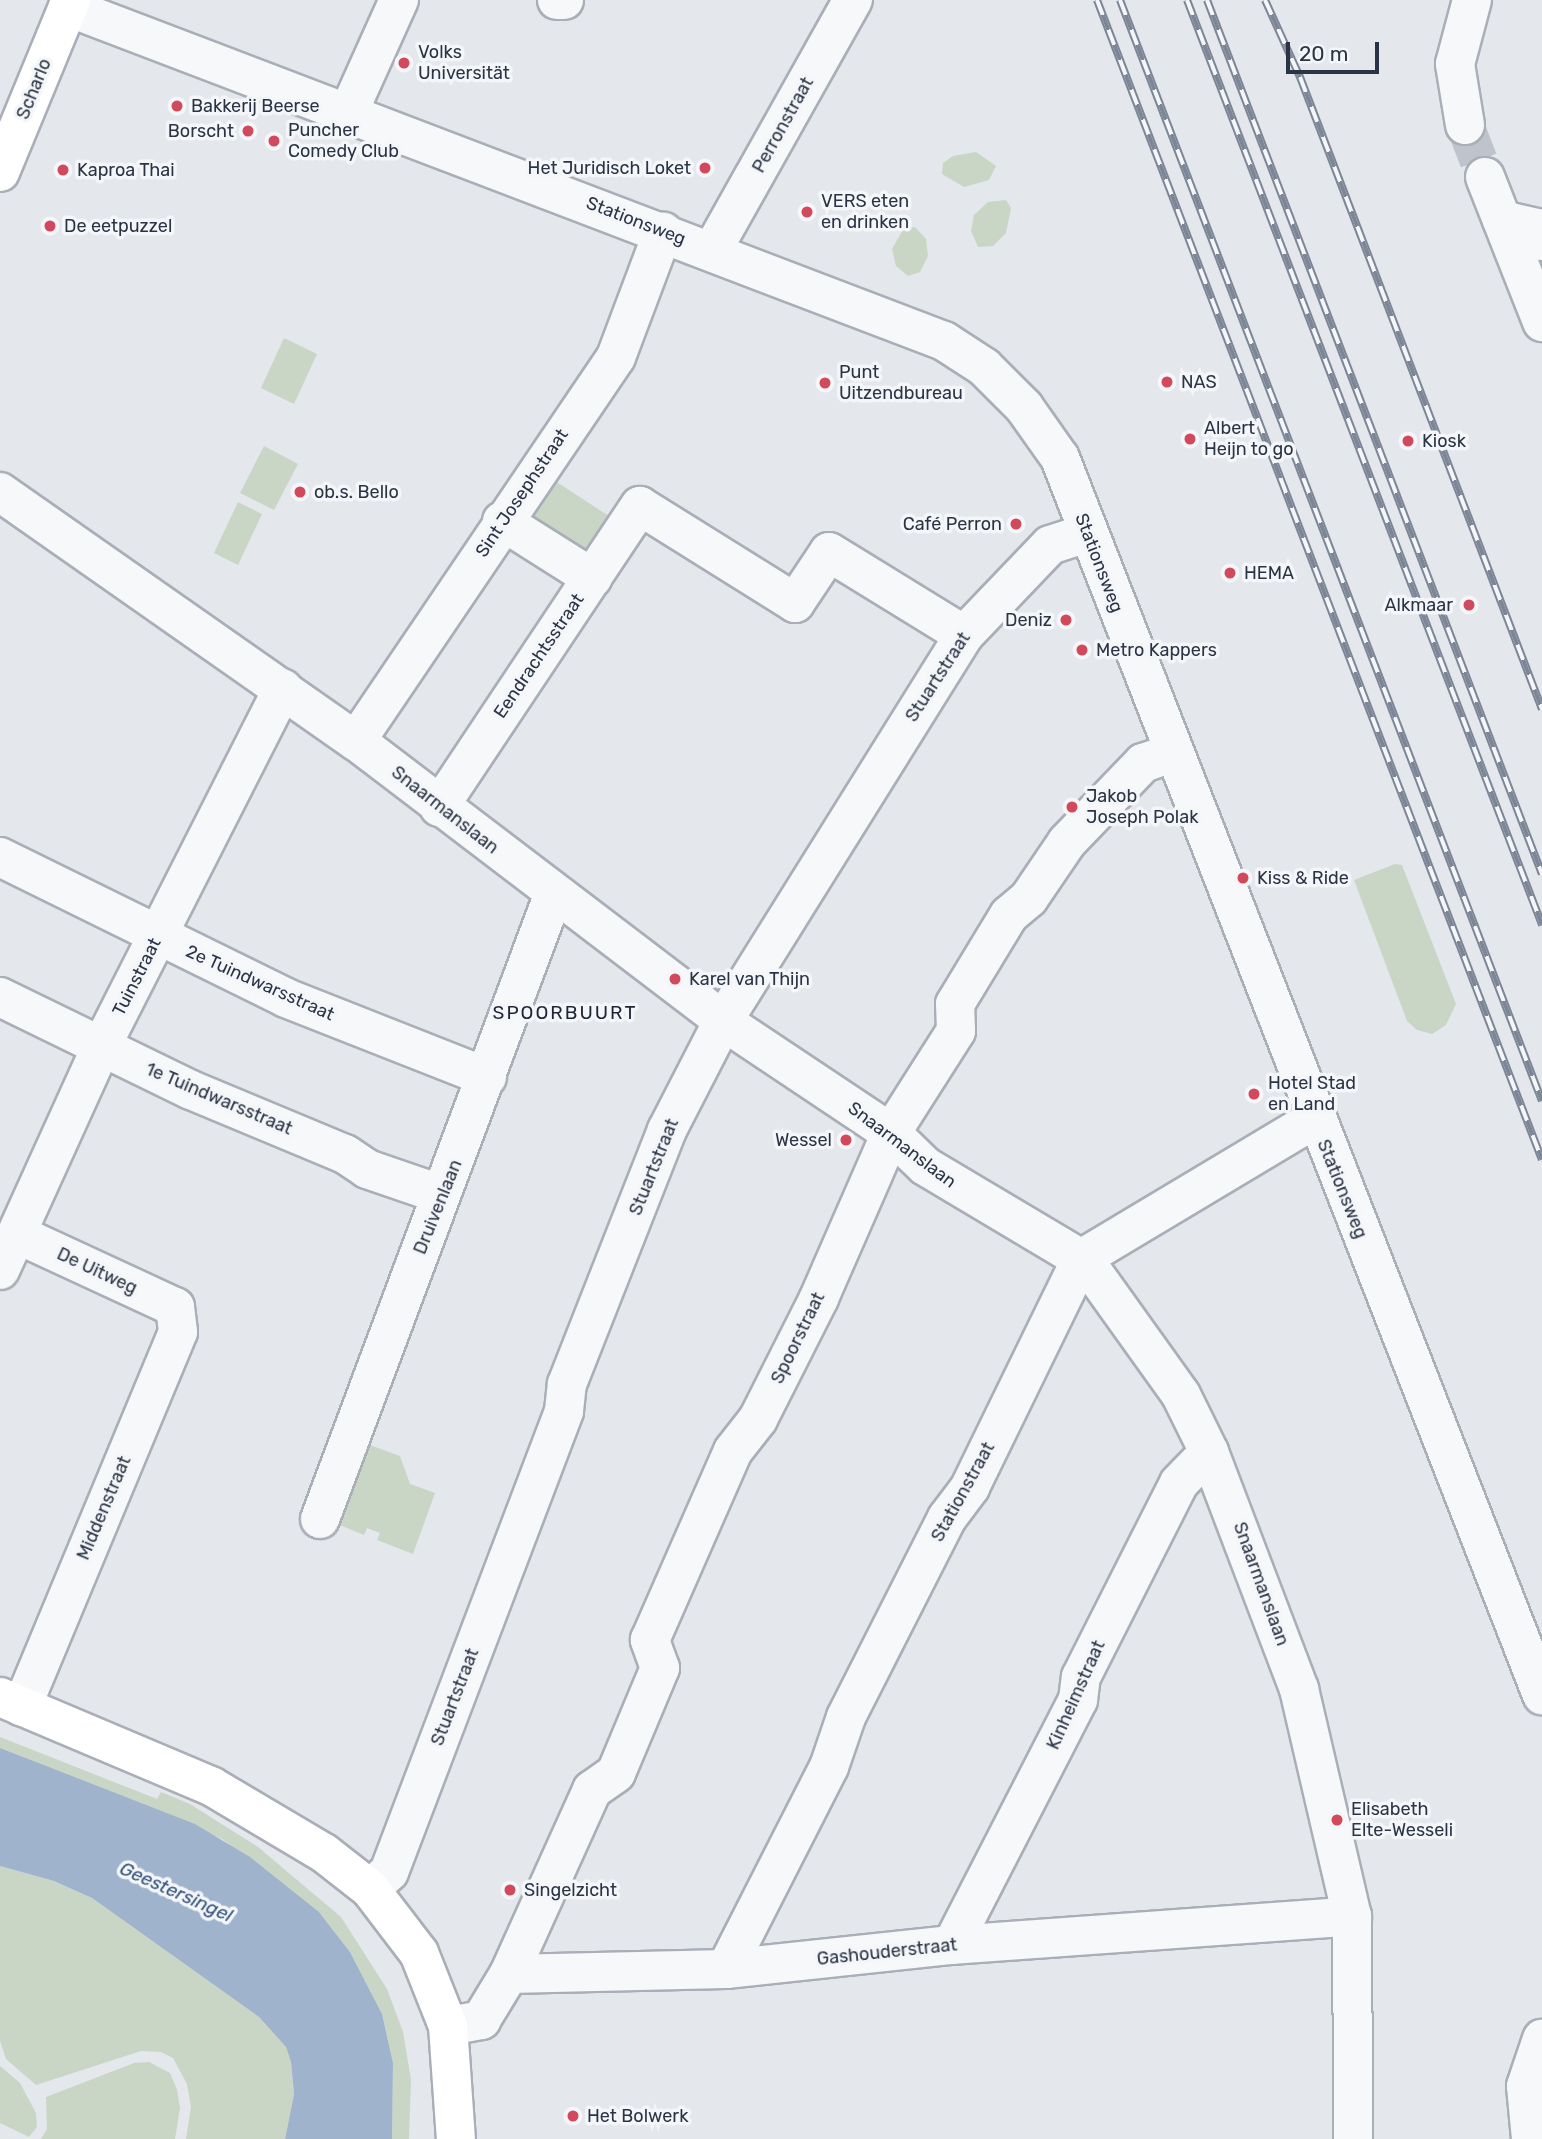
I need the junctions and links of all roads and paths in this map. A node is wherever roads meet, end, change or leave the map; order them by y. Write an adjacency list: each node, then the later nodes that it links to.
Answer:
1 (399, 0): 7 (street)
2 (557, 0): 3 (street)
3 (564, 0)
4 (853, 0): 14 (street, Perronstraat)
5 (1472, 0): 8 (street)
6 (70, 3): 7 (street, Stationsweg); 9 (main road, Scharlo)
7 (349, 111): 12 (street, Stationsweg)
8 (1465, 125)
9 (0, 172)
10 (1485, 177): 11 (street)
11 (1502, 220): 13 (street); 15 (street)
12 (663, 232): 14 (street, Stationsweg); 17 (street, Sint Josephstraat)
13 (1542, 241)
14 (713, 249): 18 (street, Stationsweg)
15 (1542, 322)
16 (0, 492): 21 (street, Snaarmanslaan)
17 (502, 521): 19 (street); 22 (street, Sint Josephstraat)
18 (1087, 533): 20 (street, Stuartstraat); 23 (street, Stationsweg)
19 (592, 578): 20 (street, Eendrachtsstraat); 24 (street, Eendrachtsstraat)
20 (964, 635): 29 (street, Stuartstraat)
21 (283, 689): 22 (street, Snaarmanslaan); 27 (street, Tuinstraat)
22 (356, 741): 24 (street, Snaarmanslaan)
23 (1172, 753): 32 (street, Stationsweg); 33 (street, Spoorstraat)
24 (439, 807): 26 (street, Snaarmanslaan)
25 (0, 857): 27 (street, 2e Tuindwarsstraat)
26 (554, 893): 29 (street, Snaarmanslaan); 31 (street, Druivenlaan)
27 (158, 936): 30 (street, Tuinstraat); 31 (street, 2e Tuindwarsstraat)
28 (0, 997): 30 (street, 1e Tuindwarsstraat)
29 (723, 1021): 33 (street, Snaarmanslaan); 43 (street, Stuartstraat)
30 (101, 1046): 34 (street, 1e Tuindwarsstraat); 35 (street, Tuinstraat)
31 (487, 1077): 34 (street, Druivenlaan)
32 (1315, 1119): 36 (street); 41 (street, Stationsweg)
33 (891, 1133): 36 (street, Snaarmanslaan); 47 (street, Spoorstraat)
34 (440, 1194): 40 (street, Druivenlaan)
35 (19, 1234): 37 (street, Tuinstraat); 38 (street, De Uitweg)
36 (1081, 1259): 39 (street, Snaarmanslaan); 46 (street, Stationstraat)
37 (0, 1270)
38 (175, 1307): 42 (street, Middenstraat)
39 (1209, 1452): 44 (street, Snaarmanslaan); 45 (street, Kinheimstraat)
40 (320, 1519)
41 (1542, 1695)
42 (11, 1702): 43 (main road)
43 (370, 1889): 48 (main road)
44 (1352, 1916): 45 (street, Gashouderstraat); 53 (street, Snaarmanslaan)
45 (952, 1945): 46 (street, Gashouderstraat)
46 (726, 1969): 47 (street, Gashouderstraat)
47 (509, 1974): 48 (street)
48 (448, 2026): 50 (main road)
49 (1542, 2039): 54 (street)
50 (455, 2098): 51 (main road); 52 (main road)
51 (445, 2139)
52 (456, 2139)
53 (1353, 2139)
54 (1531, 2139)

